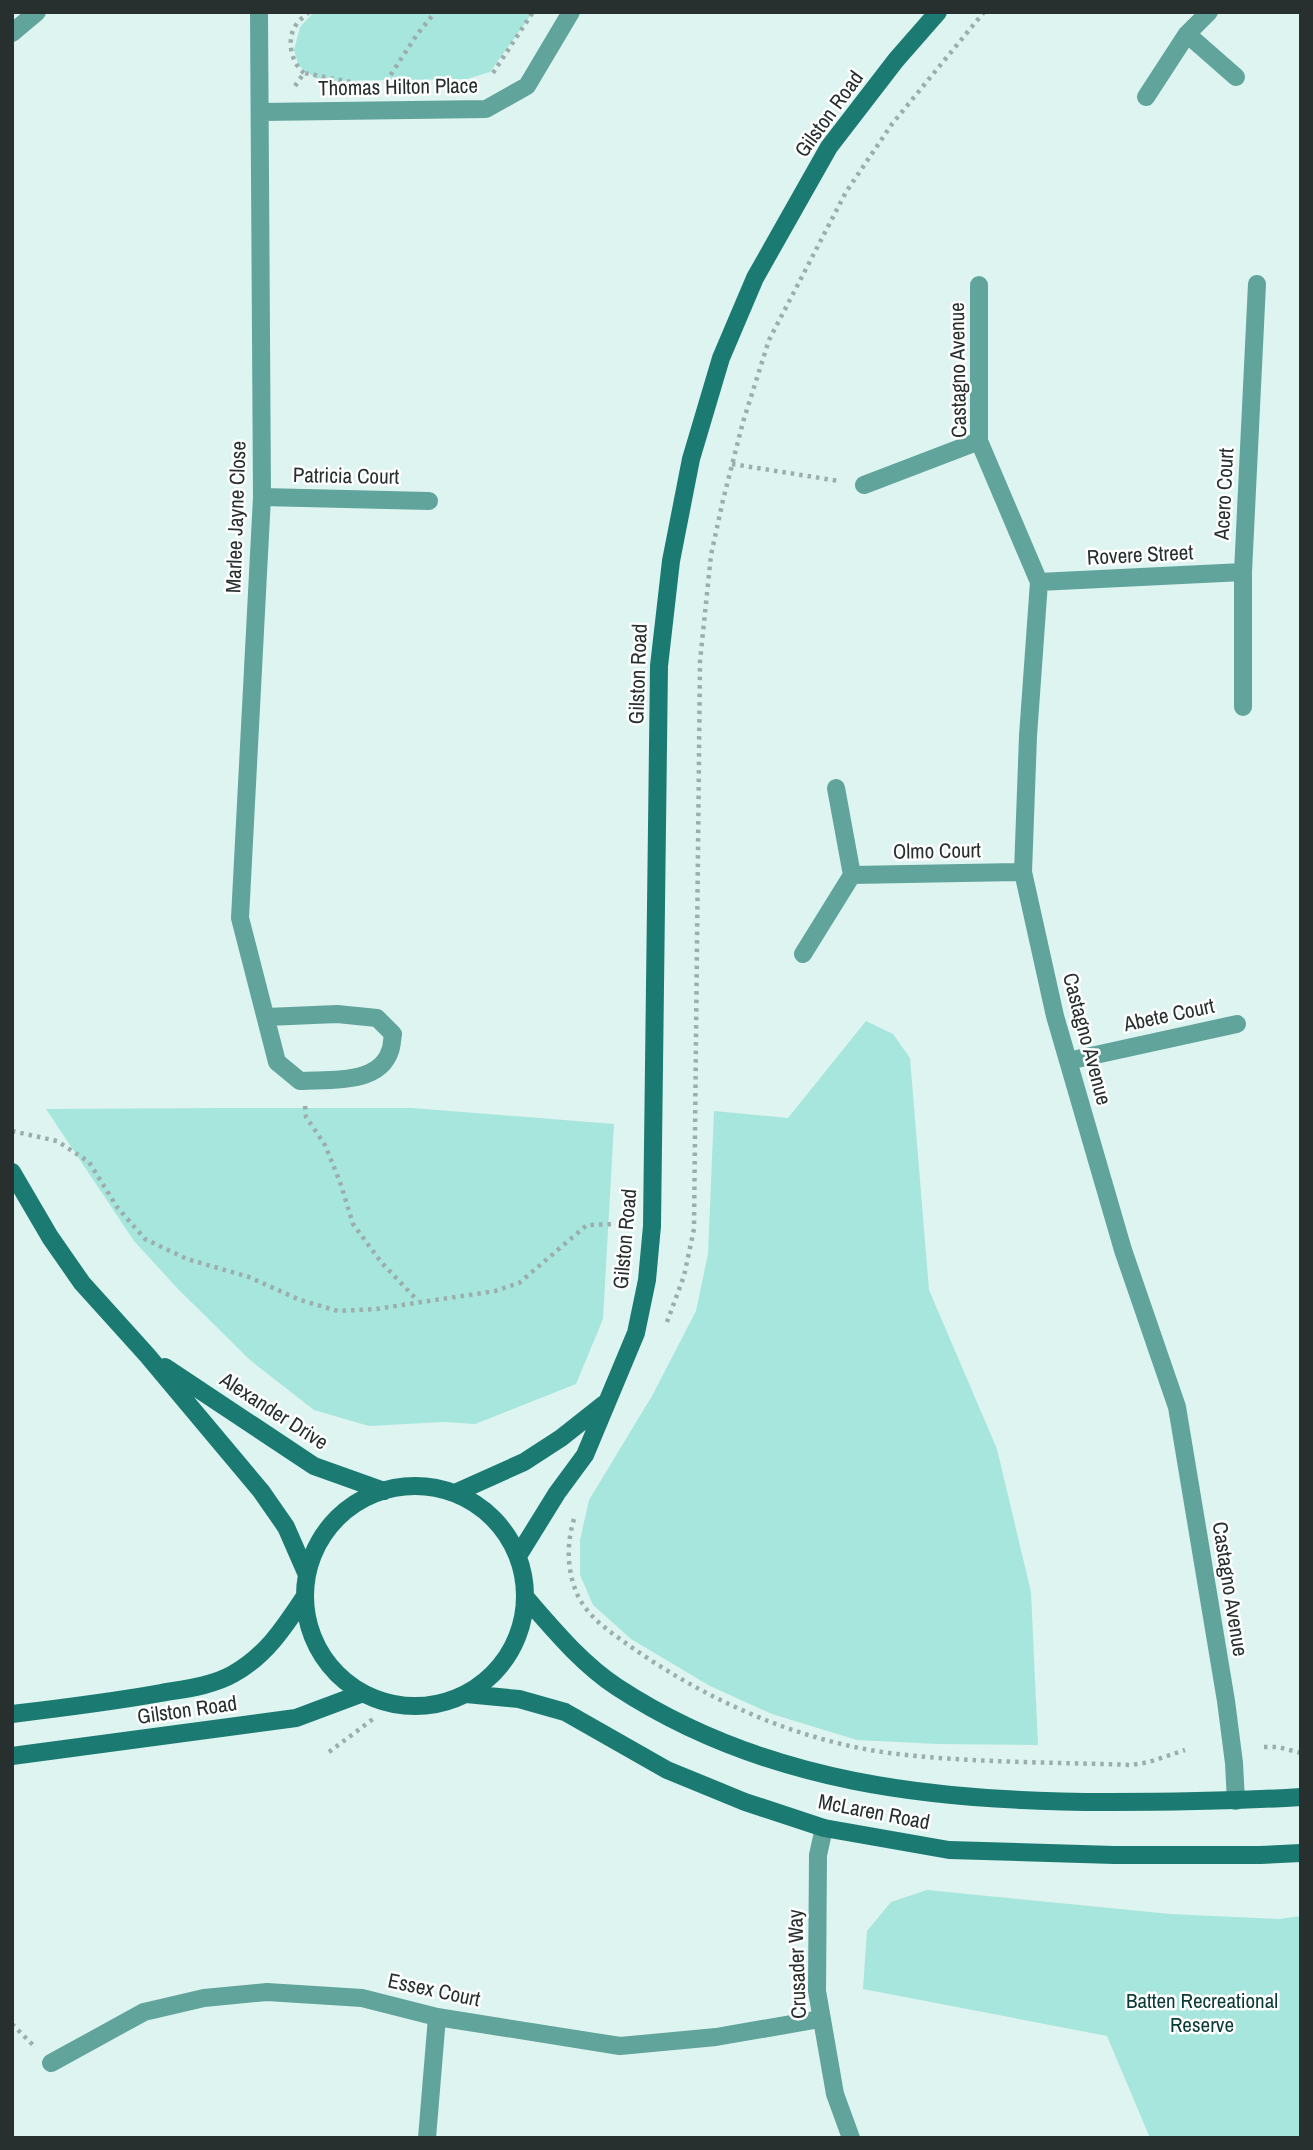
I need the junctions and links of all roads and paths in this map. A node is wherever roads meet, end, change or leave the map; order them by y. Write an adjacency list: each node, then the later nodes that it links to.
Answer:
1 (37, 12): 10 (street)
2 (309, 12): 12 (path)
3 (435, 12): 16 (path)
4 (533, 12): 14 (path)
5 (571, 12): 18 (street, Thomas Hilton Place)
6 (938, 12): 43 (main road, Gilston Road)
7 (984, 12): 22 (path)
8 (1209, 12): 11 (street)
9 (256, 13): 18 (street, Marlee Jayne Close)
10 (12, 33)
11 (1187, 34): 13 (street); 17 (street)
12 (304, 73): 15 (path); 18 (path)
13 (1236, 77)
14 (485, 78)
15 (366, 82)
16 (377, 82)
17 (1146, 97)
18 (270, 112): 24 (street, Marlee Jayne Close)
19 (1257, 284): 26 (street, Acero Court)
20 (979, 285): 21 (street, Castagno Avenue)
21 (979, 441): 23 (street); 27 (street, Castagno Avenue)
22 (732, 464): 23 (path); 41 (path)
23 (864, 485)
24 (262, 497): 25 (street, Patricia Court); 33 (street, Marlee Jayne Close)
25 (429, 501)
26 (1243, 572): 27 (street, Rovere Street); 28 (street, Acero Court)
27 (1038, 582): 30 (street, Castagno Avenue)
28 (1243, 707)
29 (836, 788): 31 (street)
30 (1023, 872): 31 (street, Olmo Court); 35 (street, Castagno Avenue)
31 (852, 875): 32 (street)
32 (803, 954)
33 (267, 1017): 36 (street, Marlee Jayne Close); 36 (street)
34 (1237, 1024): 35 (street, Abete Court)
35 (1068, 1061): 61 (street, Castagno Avenue)
36 (300, 1081): 40 (path)
37 (12, 1131): 40 (path)
38 (12, 1172): 42 (main road, Alexander Drive)
39 (615, 1224): 40 (path)
40 (419, 1301)
41 (666, 1326)
42 (147, 1355): 44 (main road, Alexander Drive); 48 (main road, Alexander Drive)
43 (607, 1401): 45 (main road, Gilston Road); 47 (main road, Gilston Road)
44 (384, 1490): 45 (main road); 48 (main road)
45 (455, 1493): 47 (main road)
46 (575, 1516): 56 (path)
47 (519, 1556): 50 (main road)
48 (307, 1575): 49 (main road)
49 (305, 1596): 51 (main road); 54 (main road, Gilston Road)
50 (526, 1598): 52 (main road); 61 (main road, McLaren Road)
51 (363, 1693): 53 (main road); 59 (main road, Gilston Road)
52 (466, 1694): 53 (main road); 62 (main road, McLaren Road)
53 (394, 1703): 57 (path)
54 (12, 1714)
55 (1264, 1747): 58 (path)
56 (1185, 1750)
57 (329, 1752)
58 (1301, 1752)
59 (12, 1756)
60 (1301, 1797): 61 (main road, McLaren Road)
61 (1237, 1801)
62 (824, 1828): 63 (main road, McLaren Road); 65 (street, Crusader Way)
63 (1301, 1853)
64 (438, 2017): 65 (street, Essex Court); 66 (street, Essex Court); 67 (street)
65 (820, 2019): 68 (street, Crusader Way)
66 (51, 2063)
67 (427, 2138)
68 (851, 2138)

